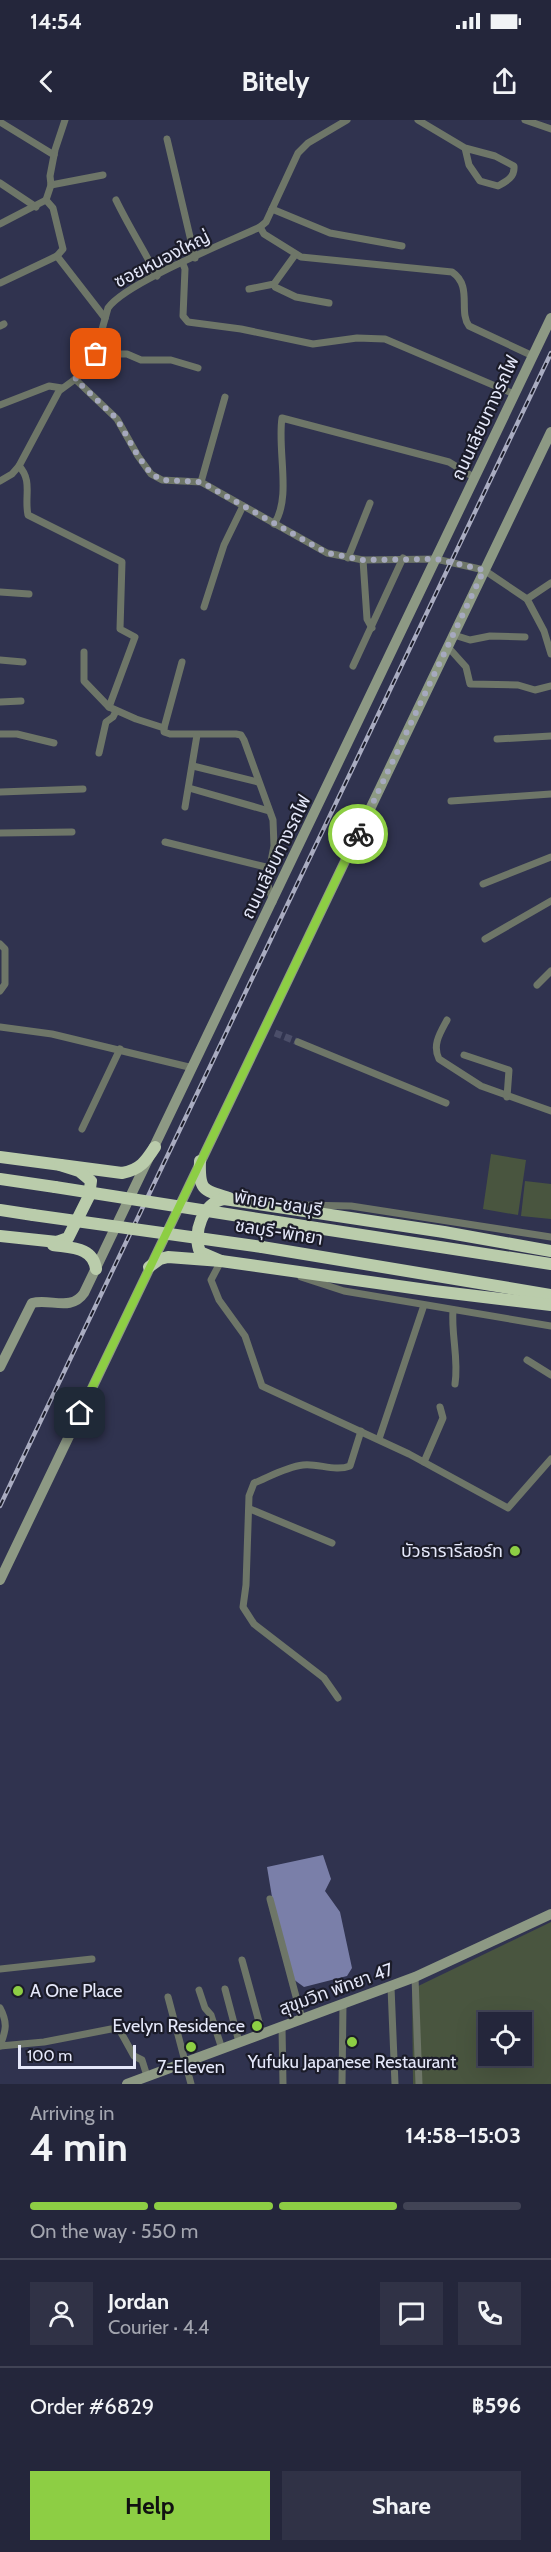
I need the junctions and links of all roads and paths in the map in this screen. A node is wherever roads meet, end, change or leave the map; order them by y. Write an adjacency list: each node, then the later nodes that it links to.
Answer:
1 (64, 120): 9 (street)
2 (347, 120): 16 (street)
3 (418, 120): 8 (street)
4 (525, 120): 6 (street)
5 (0, 122): 9 (street)
6 (551, 129)
7 (167, 139): 22 (street)
8 (465, 147): 8 (street)
9 (54, 155): 12 (street)
10 (103, 175): 12 (street)
11 (0, 183): 15 (street)
12 (51, 185): 13 (street)
13 (46, 200): 15 (street); 21 (street)
14 (116, 200): 24 (street)
15 (36, 207): 17 (street)
16 (272, 209): 18 (street); 19 (street)
17 (0, 224)
18 (260, 227): 20 (street); 22 (street, ซอยหนองใหญ่)
19 (402, 246)
20 (295, 255): 26 (street); 32 (street)
21 (57, 256): 25 (street); 29 (street)
22 (195, 258): 23 (street, ซอยหนองใหญ่)
23 (183, 264): 24 (street, ซอยหนองใหญ่); 36 (street)
24 (157, 276): 29 (street, ซอยหนองใหญ่)
25 (0, 282)
26 (274, 284): 27 (street); 28 (street)
27 (249, 289)
28 (329, 303)
29 (105, 318): 31 (street, ซอยหนองใหญ่)
30 (551, 318): 32 (street, ถนนเลียบทางรถไฟ)
31 (96, 354): 33 (street); 34 (street, ซอยหนองใหญ่)
32 (533, 356): 36 (street, ถนนเลียบทางรถไฟ)
33 (198, 368)
34 (75, 379): 35 (street, ซอยหนองใหญ่); 43 (street)
35 (62, 388): 38 (street); 40 (street, ซอยหนองใหญ่)
36 (514, 394): 41 (street, ถนนเลียบทางรถไฟ)
37 (225, 397): 43 (street)
38 (0, 405)
39 (551, 432): 51 (street)
40 (19, 466): 42 (street, ซอยหนองใหญ่); 70 (street)
41 (475, 478): 46 (street); 49 (street, ถนนเลียบทางรถไฟ)
42 (0, 482)
43 (201, 482): 45 (street)
44 (370, 503): 47 (street)
45 (243, 506): 46 (street); 56 (street)
46 (274, 524): 47 (street)
47 (348, 558): 50 (street)
48 (403, 558): 49 (street); 50 (street); 57 (street)
49 (436, 559): 51 (street); 94 (street, ถนนเลียบทางรถไฟ)
50 (363, 560): 57 (street)
51 (484, 570): 55 (street); 58 (street)
52 (551, 584): 55 (street)
53 (0, 592): 54 (street)
54 (29, 594)
55 (527, 598): 62 (street)
56 (204, 607)
57 (372, 628): 66 (street)
58 (454, 635): 59 (street); 60 (street)
59 (525, 637)
60 (448, 647): 67 (street); 112 (street)
61 (84, 652): 70 (street)
62 (551, 654)
63 (0, 660): 64 (street)
64 (23, 662)
65 (182, 662): 71 (street)
66 (354, 666)
67 (551, 686)
68 (21, 701): 69 (street)
69 (0, 702)
70 (113, 709): 71 (street); 77 (street)
71 (164, 728): 73 (street)
72 (0, 734): 76 (street)
73 (197, 735): 78 (street); 79 (street)
74 (551, 736): 75 (street)
75 (497, 739)
76 (54, 743)
77 (99, 753)
78 (193, 766): 79 (street); 80 (street)
79 (258, 782): 86 (street)
80 (189, 788): 85 (street); 86 (street)
81 (83, 789): 82 (street)
82 (0, 792)
83 (551, 794): 84 (street)
84 (451, 801)
85 (186, 807)
86 (269, 811): 91 (street)
87 (72, 832): 88 (street)
88 (0, 833)
89 (165, 842): 91 (street)
90 (551, 857): 92 (street)
91 (270, 868): 94 (street)
92 (483, 884)
93 (551, 901): 95 (street)
94 (273, 902): 105 (street, ถนนเลียบทางรถไฟ)
95 (485, 939)
96 (0, 944): 99 (street)
97 (551, 970): 98 (street)
98 (537, 985)
99 (0, 991)
100 (447, 1020): 106 (street)
101 (0, 1027): 103 (street)
102 (298, 1042): 107 (street)
103 (120, 1049): 105 (street); 109 (street)
104 (464, 1055): 106 (street)
105 (193, 1068): 110 (street, ถนนเลียบทางรถไฟ)
106 (507, 1097): 108 (street)
107 (446, 1103)
108 (551, 1111)
109 (82, 1129)
110 (155, 1147): 113 (highway); 125 (street, ถนนเลียบทางรถไฟ)
111 (0, 1157): 113 (highway)
112 (200, 1161): 115 (highway); 123 (street)
113 (60, 1165): 118 (highway)
114 (0, 1179): 122 (highway, พัทยา-ชลบุรี, bridge)
115 (238, 1200): 116 (highway); 121 (highway)
116 (266, 1205): 119 (street); 120 (highway)
117 (0, 1210): 126 (highway, ชลบุรี-พัทยา, bridge)
118 (0, 1237): 125 (highway)
119 (551, 1237)
120 (551, 1251)
121 (220, 1261): 123 (highway); 124 (highway); 136 (street)
122 (551, 1264)
123 (149, 1267): 142 (street)
124 (268, 1267): 127 (street); 128 (highway)
125 (96, 1269): 132 (street, ถนนเลียบทางรถไฟ)
126 (551, 1295)
127 (424, 1305): 129 (street); 137 (street)
128 (551, 1305)
129 (453, 1310): 130 (street); 134 (street)
130 (551, 1326)
131 (527, 1360): 133 (street)
132 (0, 1367)
133 (551, 1375)
134 (455, 1384)
135 (440, 1407): 139 (street)
136 (361, 1431): 137 (street); 140 (street)
137 (379, 1440): 139 (street)
138 (551, 1459): 139 (street)
139 (424, 1462)
140 (250, 1509): 141 (street); 143 (street)
141 (332, 1544)
142 (0, 1580)
143 (338, 1698)
144 (270, 1899): 156 (street)
145 (551, 1914): 149 (street, สุขุมวิท พัทยา 47)
146 (92, 1959): 148 (street)
147 (242, 1960): 158 (street)
148 (0, 1969)
149 (415, 1977): 150 (street, สุขุมวิท พัทยา 47); 169 (street)
150 (391, 1987): 154 (street, สุขุมวิท พัทยา 47); 168 (street)
151 (225, 1989): 159 (street)
152 (199, 1990): 161 (street)
153 (168, 1997): 162 (street)
154 (343, 2004): 156 (street, สุขุมวิท พัทยา 47); 167 (street)
155 (0, 2008): 160 (street)
156 (302, 2019): 157 (street, สุขุมวิท พัทยา 47)
157 (282, 2026): 158 (street, สุขุมวิท พัทยา 47); 166 (street)
158 (262, 2033): 159 (street, สุขุมวิท พัทยา 47)
159 (239, 2042): 161 (street, สุขุมวิท พัทยา 47)
160 (0, 2046): 163 (street)
161 (222, 2049): 162 (street, สุขุมวิท พัทยา 47)
162 (186, 2063): 163 (street, สุขุมวิท พัทยา 47); 165 (street)
163 (147, 2076): 164 (street, สุขุมวิท พัทยา 47)
164 (127, 2084)
165 (191, 2084)
166 (283, 2084)
167 (342, 2084)
168 (395, 2084)
169 (420, 2084)

